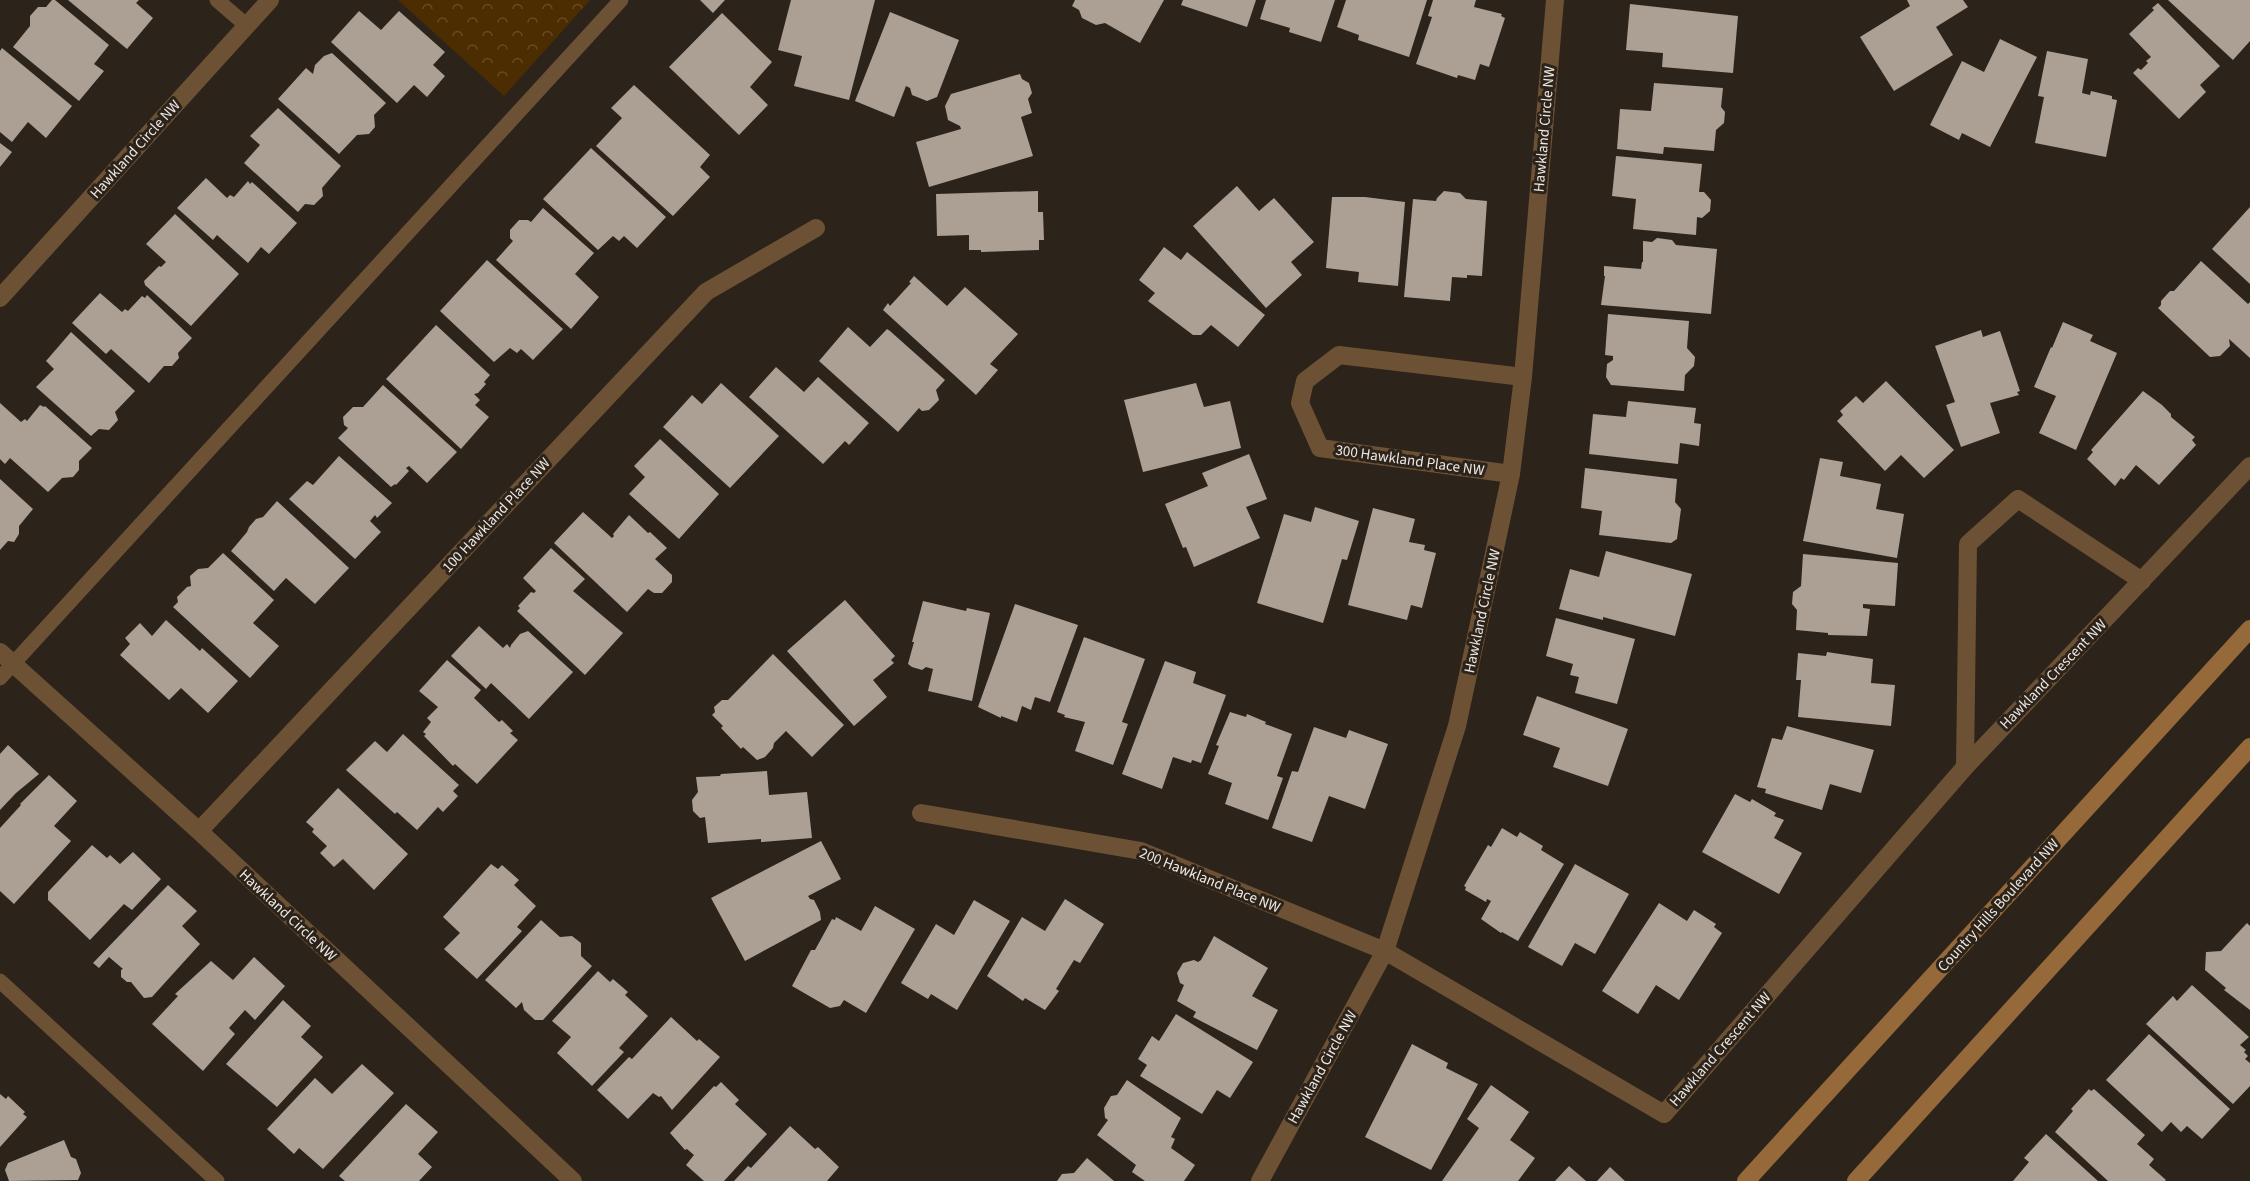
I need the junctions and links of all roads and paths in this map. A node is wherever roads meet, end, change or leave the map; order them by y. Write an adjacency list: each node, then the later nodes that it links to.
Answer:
1 (217, 0): 5 (lane)
2 (270, 0): 5 (street, Hawkland Circle NW)
3 (621, 0): 13 (lane)
4 (1555, 0): 8 (street, Hawkland Circle NW)
5 (246, 25): 7 (street, Hawkland Circle NW)
6 (816, 228): 18 (street, 100 Hawkland Place NW)
7 (0, 298)
8 (1523, 377): 10 (street, Hawkland Circle NW); 10 (street, 300 Hawkland Place NW)
9 (2250, 466): 11 (street, Hawkland Crescent NW)
10 (1511, 474): 19 (street, Hawkland Circle NW)
11 (2142, 581): 16 (street, Hawkland Crescent NW); 16 (street)
12 (2250, 629): 24 (main road, Country Hills Boulevard NW)
13 (6, 658): 14 (lane); 18 (street, Hawkland Circle NW)
14 (0, 678)
15 (2250, 747): 25 (main road)
16 (1965, 768): 19 (street, Hawkland Crescent NW)
17 (921, 813): 19 (street, 200 Hawkland Place NW)
18 (199, 831): 22 (street, Hawkland Circle NW)
19 (1385, 951): 23 (street, Hawkland Circle NW)
20 (0, 981): 21 (lane)
21 (218, 1181)
22 (573, 1181)
23 (1260, 1181)
24 (1746, 1181)
25 (1856, 1181)

